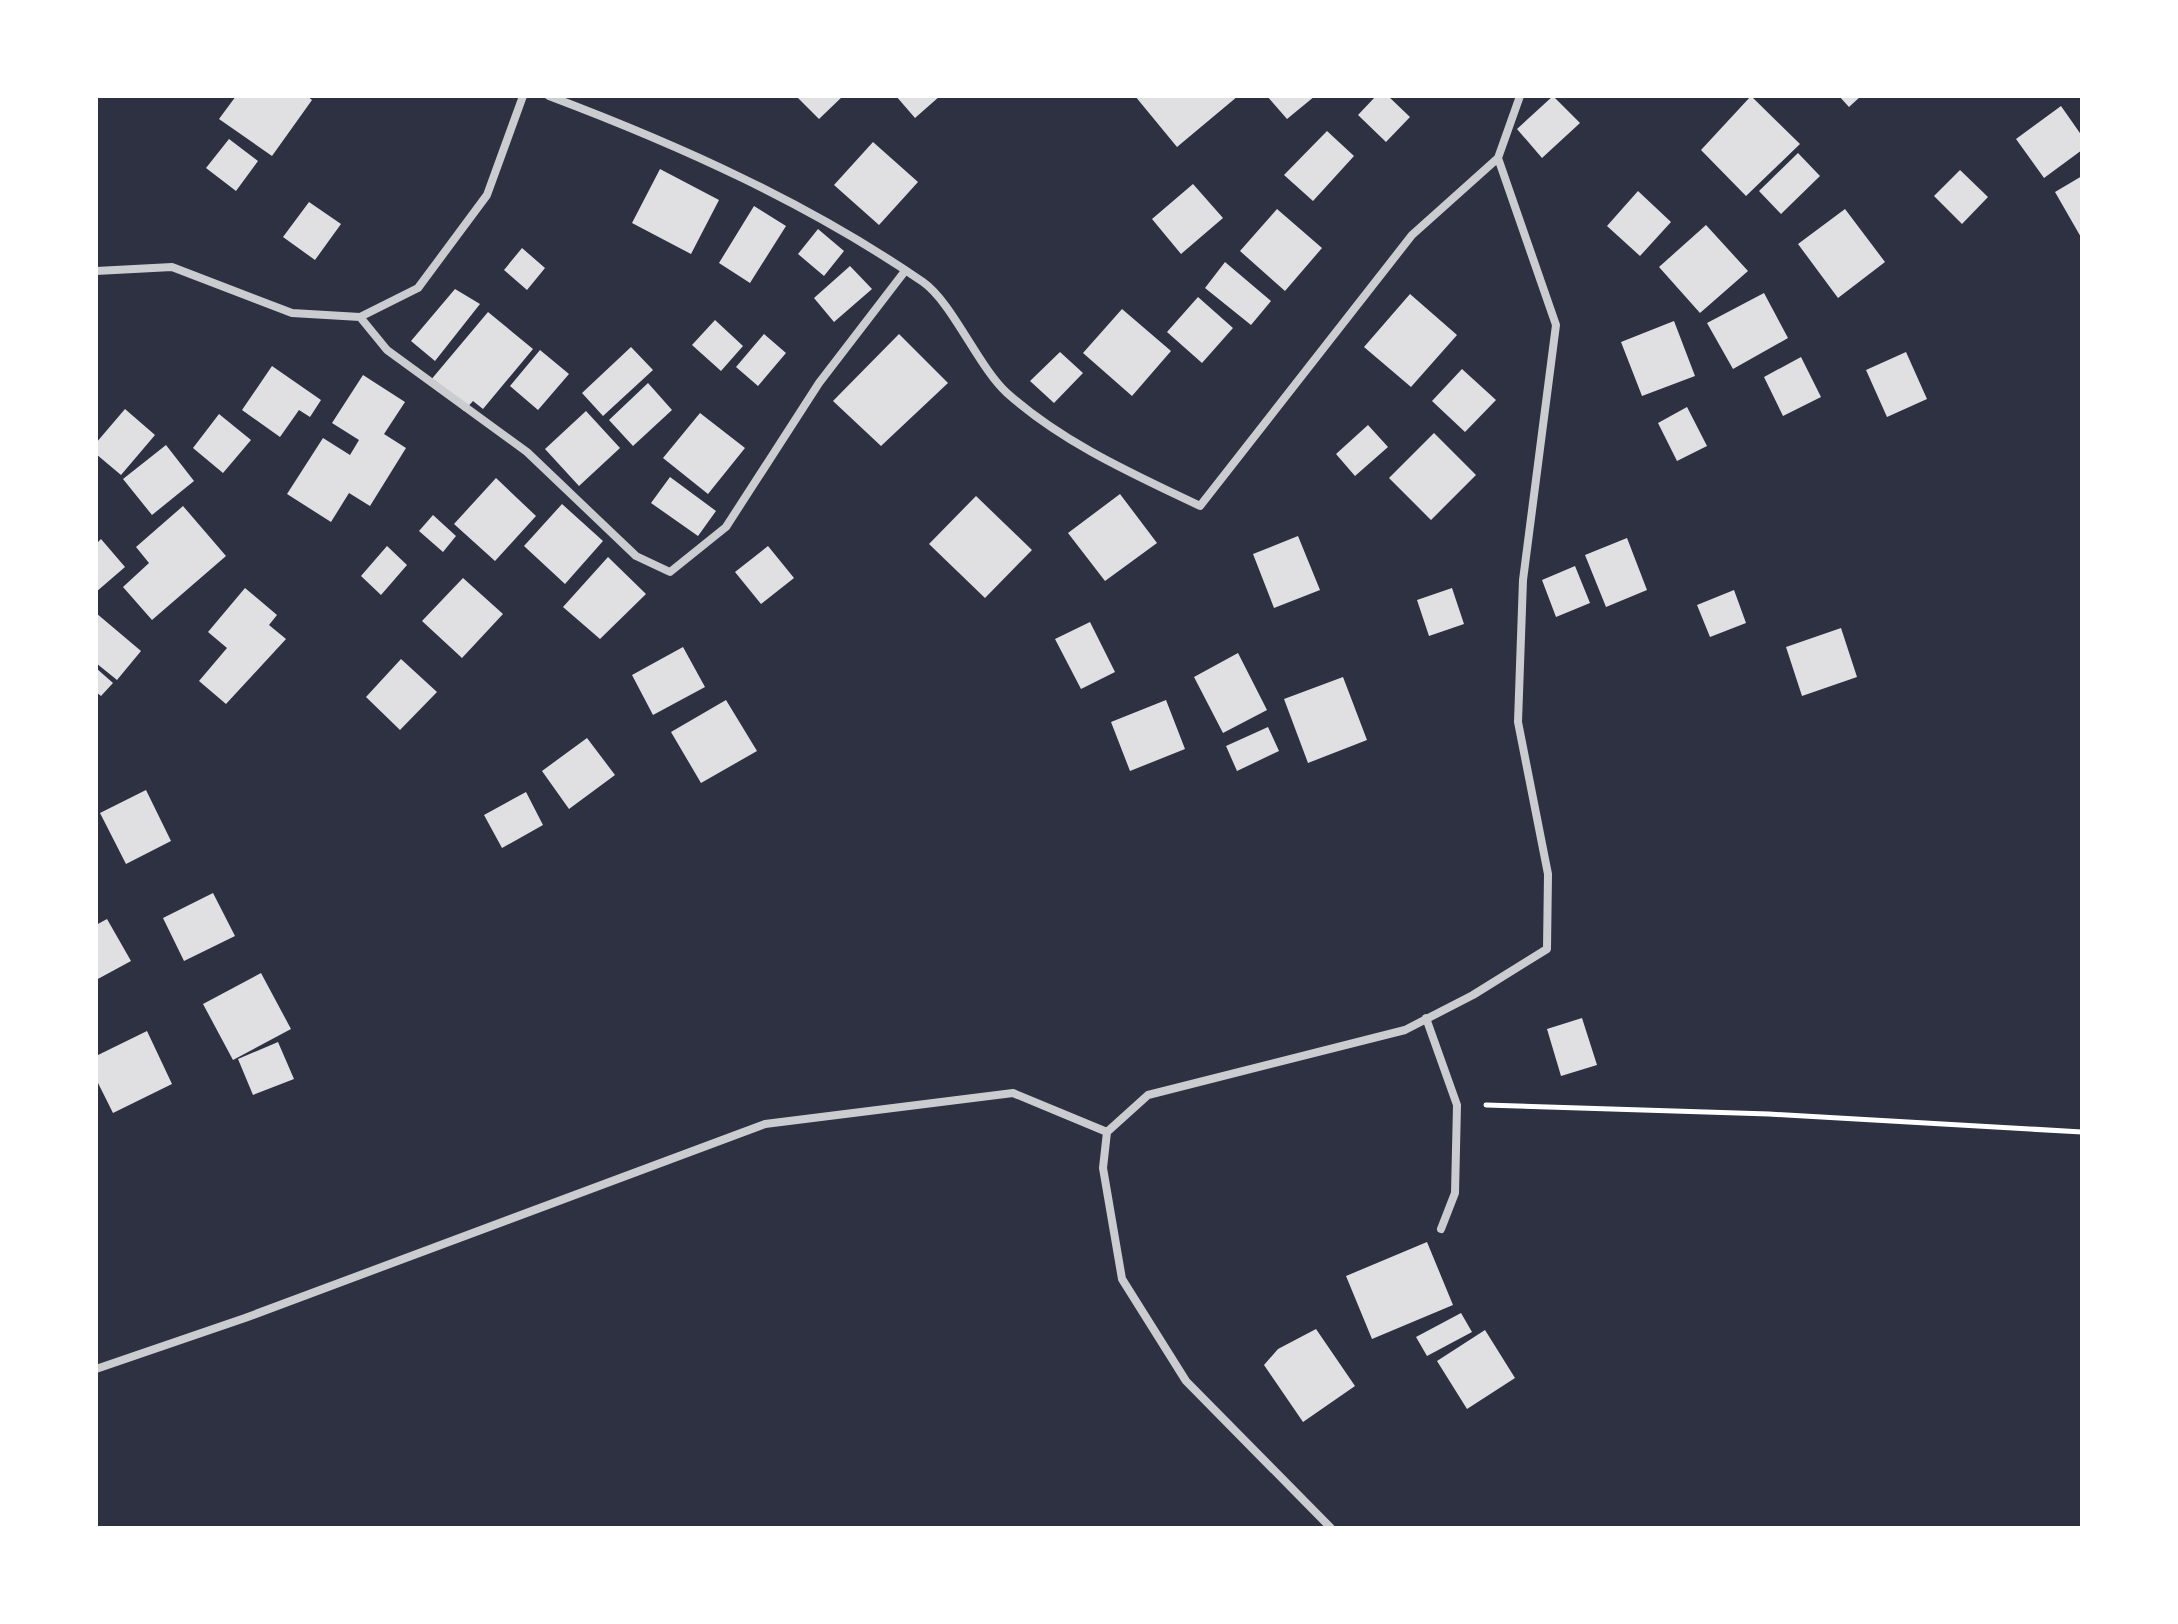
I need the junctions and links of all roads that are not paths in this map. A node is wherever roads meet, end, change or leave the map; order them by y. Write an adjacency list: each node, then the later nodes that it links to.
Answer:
1 (523, 96): 7 (street)
2 (549, 96): 6 (street)
3 (1520, 96): 4 (street)
4 (1498, 158): 6 (street); 8 (street)
5 (96, 271): 7 (street)
6 (905, 271): 7 (street)
7 (360, 317)
8 (1426, 1018): 9 (street); 10 (street)
9 (1107, 1132): 11 (street); 12 (street)
10 (1441, 1229)
11 (96, 1369)
12 (1331, 1528)

